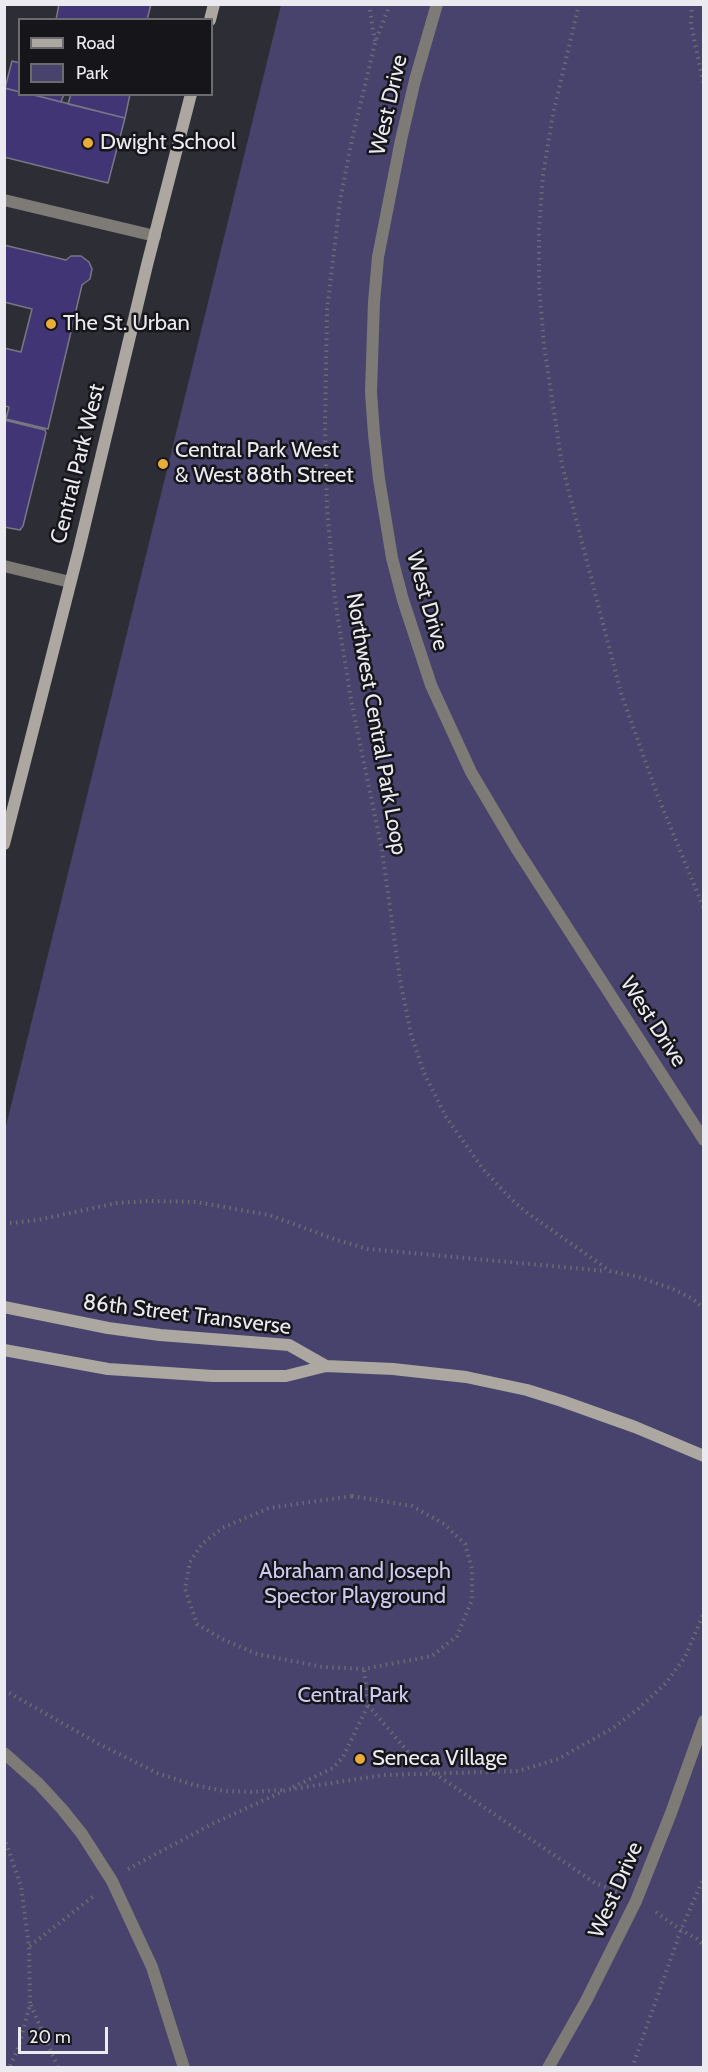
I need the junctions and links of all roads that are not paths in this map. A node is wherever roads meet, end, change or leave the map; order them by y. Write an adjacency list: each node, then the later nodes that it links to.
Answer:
1 (437, 4): 8 (street, West Drive)
2 (190, 96): 4 (main road, Central Park West)
3 (4, 200): 4 (street)
4 (155, 236): 6 (main road, Central Park West)
5 (4, 566): 6 (street)
6 (70, 582): 7 (main road, Central Park West)
7 (4, 844)
8 (704, 1140)
9 (4, 1307): 11 (main road, 86th Street Transverse)
10 (4, 1350): 11 (main road, 86th Street Transverse)
11 (326, 1366): 12 (main road, 86th Street Transverse)
12 (704, 1456)
13 (704, 1721): 16 (street, West Drive)
14 (4, 1753): 15 (street)
15 (184, 2067)
16 (548, 2067)

